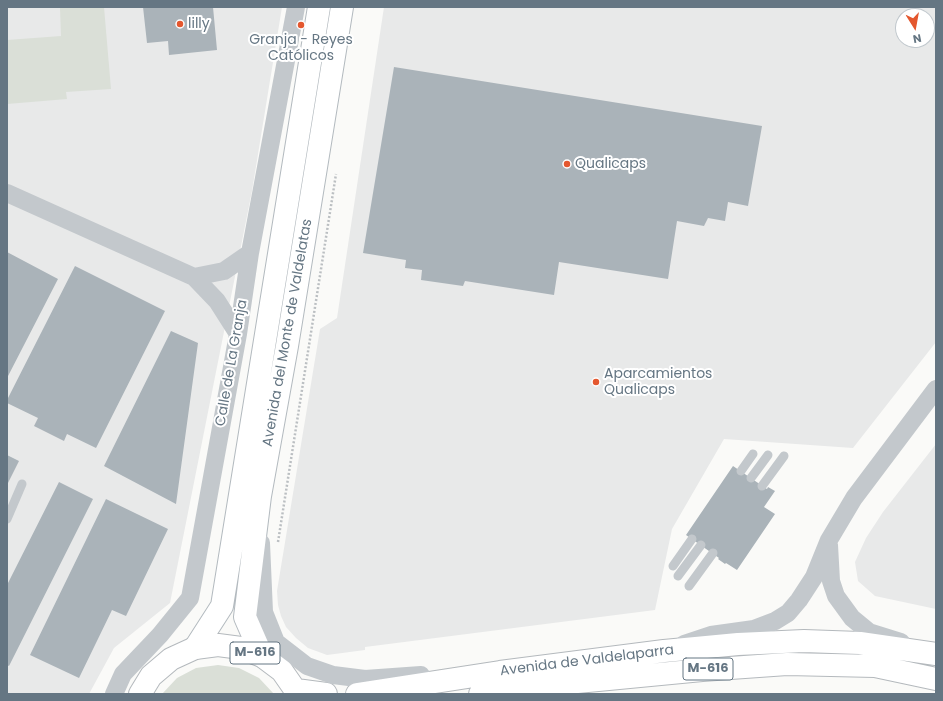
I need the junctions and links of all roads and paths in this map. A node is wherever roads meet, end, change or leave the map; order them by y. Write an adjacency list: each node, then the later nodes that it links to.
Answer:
1 (296, 7): 6 (street, Calle de La Granja)
2 (319, 7): 27 (main road, Avenida del Monte de Valdelatas)
3 (342, 7): 17 (main road, Avenida del Monte de Valdelatas)
4 (336, 172): 21 (path)
5 (7, 193): 7 (street)
6 (250, 253): 7 (street); 8 (street, Calle de La Granja)
7 (194, 277): 8 (street)
8 (238, 334): 35 (street, Calle de La Granja)
9 (936, 390): 20 (street)
10 (753, 454): 13 (lane)
11 (768, 455): 14 (lane)
12 (784, 456): 16 (lane)
13 (741, 471)
14 (751, 478)
15 (22, 484): 18 (lane)
16 (762, 486)
17 (260, 496): 30 (main road, Avenida del Monte de Valdelatas); 32 (street)
18 (7, 519)
19 (692, 539): 24 (lane)
20 (828, 540): 28 (street); 29 (street)
21 (278, 545)
22 (701, 545): 25 (lane)
23 (713, 553): 26 (lane)
24 (673, 566)
25 (678, 576)
26 (689, 586)
27 (195, 648): 30 (main road, M-616); 36 (main road, M-616)
28 (664, 651): 29 (main road, Avenida de Valdelaparra / M-616); 32 (main road, Avenida de Valdelaparra / M-616)
29 (936, 654)
30 (262, 656): 34 (main road, M-616)
31 (702, 670): 33 (main road, Avenida de Valdelaparra / M-616); 39 (main road, Avenida de Valdelaparra / M-616); 40 (street)
32 (500, 672): 38 (main road, Avenida de Valdelaparra / M-616)
33 (936, 679)
34 (297, 692): 37 (main road, M-616)
35 (114, 694)
36 (140, 694)
37 (326, 694)
38 (358, 694)
39 (480, 694)
40 (569, 694)

